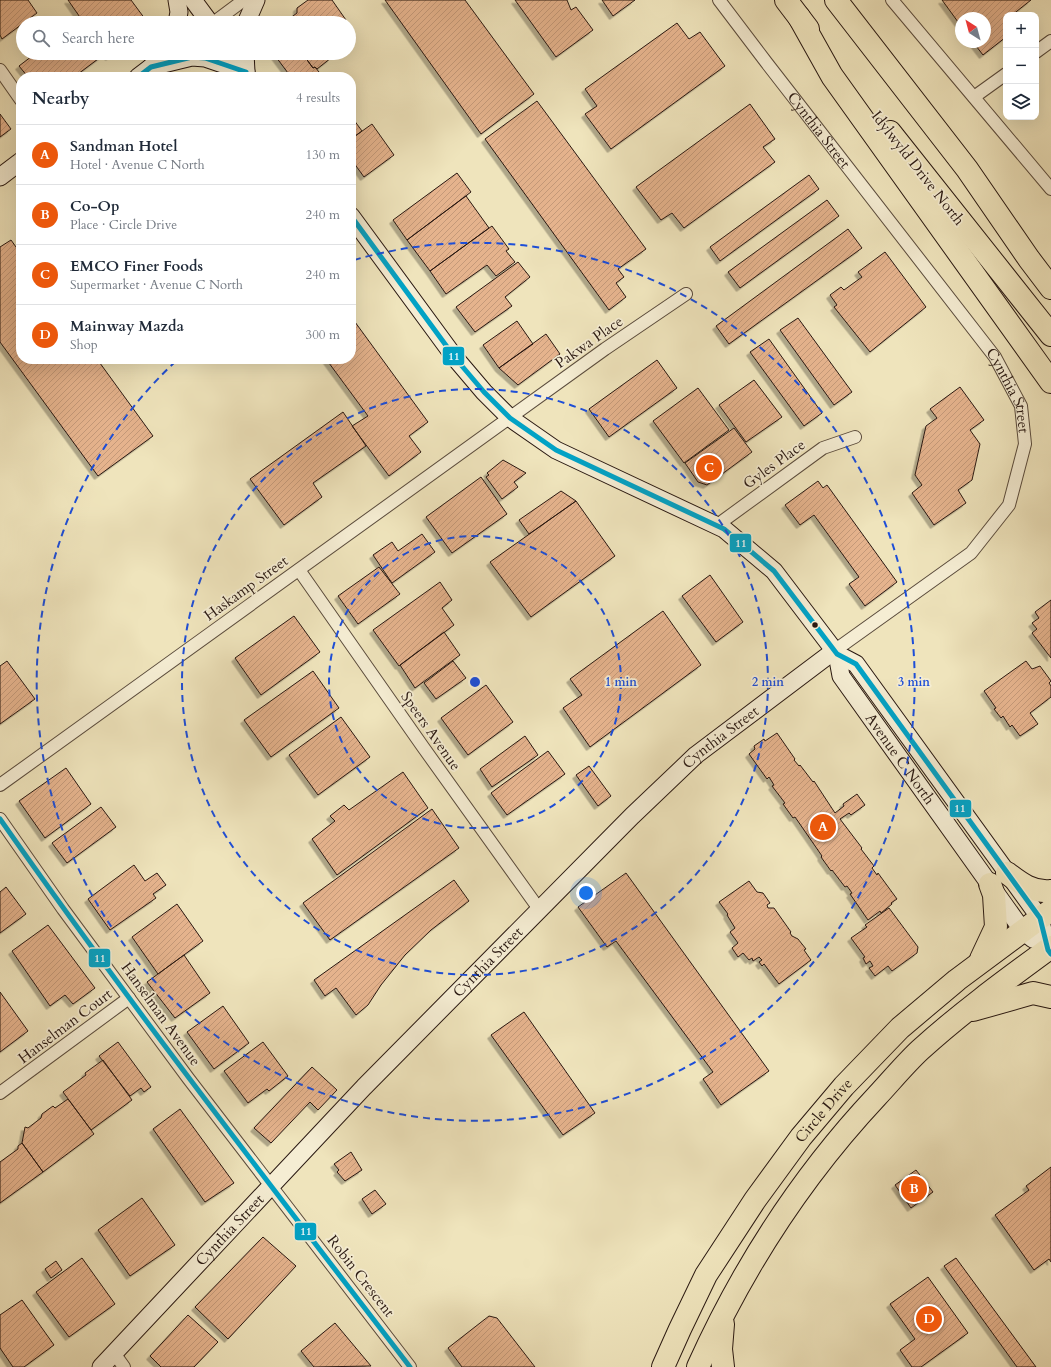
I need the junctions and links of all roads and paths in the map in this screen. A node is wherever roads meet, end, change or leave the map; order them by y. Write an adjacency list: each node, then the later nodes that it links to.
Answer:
1 (177, 0): 9 (main road)
2 (193, 0): 10 (main road)
3 (244, 0): 11 (street)
4 (256, 0): 12 (main road)
5 (719, 0): 43 (street, Cynthia Street)
6 (836, 0): 30 (highway)
7 (892, 0): 28 (street)
8 (792, 8): 37 (highway, Idylwyld Drive North); 38 (highway)
9 (178, 16)
10 (205, 16)
11 (222, 16)
12 (249, 16)
13 (1051, 41): 14 (street)
14 (1039, 50)
15 (154, 60): 22 (main road)
16 (161, 60): 22 (main road)
17 (182, 60): 22 (main road)
18 (210, 60): 23 (main road)
19 (237, 60): 24 (main road)
20 (246, 60): 25 (main road)
21 (0, 70): 27 (street)
22 (144, 72)
23 (240, 72)
24 (246, 72)
25 (248, 72)
26 (1003, 76): 28 (street)
27 (16, 93)
28 (974, 97): 32 (street)
29 (16, 165): 31 (main road)
30 (967, 169): 34 (highway); 35 (highway)
31 (0, 177)
32 (1051, 190)
33 (356, 223): 39 (main road, Avenue C North)
34 (1051, 266)
35 (1051, 288)
36 (686, 294): 39 (street, Pakwa Place)
37 (1051, 335)
38 (1051, 382)
39 (510, 418): 41 (main road, Avenue C North); 42 (street, Haskamp Street)
40 (855, 437): 41 (street, Gyles Place)
41 (716, 526): 43 (main road, Avenue C North)
42 (299, 570): 46 (street, Haskamp Street); 50 (street, Speers Avenue)
43 (836, 653): 44 (main road, Avenue C North); 45 (main road, Avenue C North); 50 (main road, Cynthia Street)
44 (909, 738): 45 (street); 48 (main road, Avenue C North)
45 (894, 750): 48 (main road, Avenue C North)
46 (0, 785)
47 (0, 819): 56 (street, Hanselman Avenue)
48 (999, 878): 49 (highway); 51 (main road, Avenue C North); 52 (main road, Avenue C North); 54 (highway)
49 (1051, 891)
50 (540, 909): 59 (main road, Cynthia Street)
51 (1045, 914): 52 (highway, Circle Drive); 53 (main road, Avenue C North)
52 (1023, 931): 53 (main road, Avenue C North); 54 (highway, Circle Drive)
53 (1050, 950): 57 (highway, Circle Drive)
54 (979, 963): 65 (highway, Circle Drive)
55 (1051, 997): 57 (highway)
56 (129, 998): 58 (street, Hanselman Court); 59 (street, Hanselman Avenue)
57 (964, 1012): 60 (highway, Circle Drive)
58 (0, 1093)
59 (271, 1185): 61 (main road, Cynthia Street); 64 (street, Robin Crescent)
60 (725, 1312): 66 (highway, Circle Drive); 67 (highway)
61 (114, 1353): 62 (main road, Cynthia Street); 63 (street)
62 (101, 1367)
63 (124, 1367)
64 (410, 1367)
65 (663, 1367)
66 (698, 1367)
67 (723, 1367)

